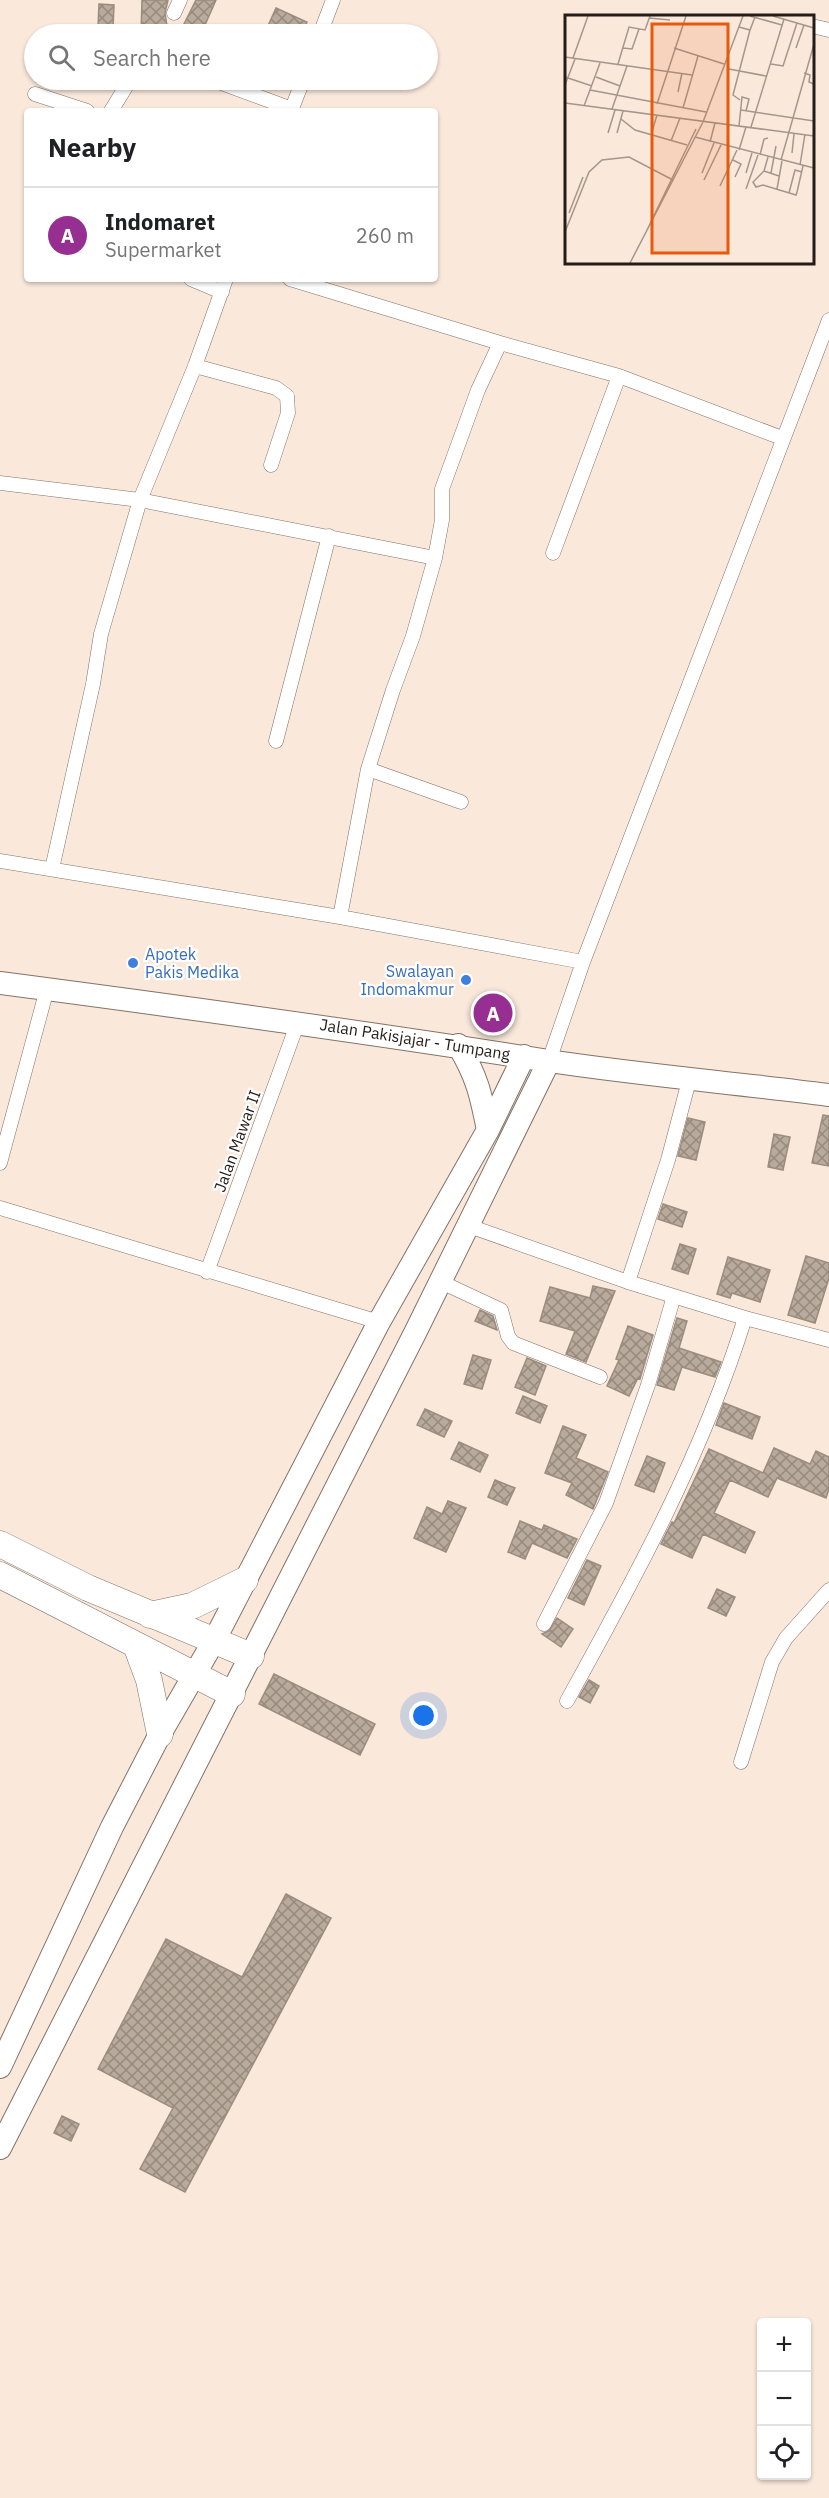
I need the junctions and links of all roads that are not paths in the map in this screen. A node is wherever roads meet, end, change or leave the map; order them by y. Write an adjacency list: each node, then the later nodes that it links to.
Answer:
1 (180, 0): 3 (street)
2 (333, 0): 4 (street)
3 (174, 13)
4 (324, 24)
5 (814, 26): 6 (street)
6 (829, 30)
7 (124, 90): 12 (street)
8 (239, 90): 13 (street)
9 (299, 90): 14 (street)
10 (35, 94): 11 (street)
11 (78, 108)
12 (113, 108)
13 (286, 108)
14 (292, 108)
15 (205, 282): 17 (street)
16 (300, 282): 19 (street)
17 (224, 286): 20 (street)
18 (829, 320): 22 (street)
19 (500, 343): 21 (street); 28 (street)
20 (195, 366): 23 (street); 25 (street)
21 (619, 376): 22 (street); 27 (street)
22 (782, 438): 35 (street)
23 (271, 465)
24 (0, 483): 25 (street)
25 (140, 500): 26 (street); 33 (street)
26 (329, 536): 28 (street); 29 (street)
27 (553, 553)
28 (435, 558): 30 (street)
29 (276, 741)
30 (368, 769): 31 (street); 34 (street)
31 (461, 802)
32 (0, 861): 33 (street)
33 (52, 869): 34 (street)
34 (340, 917): 35 (street)
35 (583, 963): 41 (street)
36 (0, 983): 37 (main road, Jalan Pakisjajar - Tumpang)
37 (47, 989): 38 (main road, Jalan Pakisjajar - Tumpang); 45 (street)
38 (298, 1022): 39 (main road, Jalan Pakisjajar - Tumpang); 48 (street, Jalan Mawar II)
39 (458, 1045): 40 (main road, Jalan Pakisjajar - Tumpang); 44 (main road)
40 (524, 1056): 41 (main road, Jalan Pakisjajar - Tumpang); 44 (main road)
41 (549, 1061): 42 (main road, Jalan Pakisjajar - Tumpang); 47 (main road)
42 (690, 1077): 43 (main road, Jalan Pakisjajar - Tumpang); 50 (street)
43 (829, 1095)
44 (488, 1130): 53 (main road)
45 (0, 1163)
46 (0, 1208): 48 (street)
47 (469, 1226): 49 (main road); 50 (street)
48 (207, 1272): 53 (street)
49 (441, 1282): 55 (street); 64 (main road)
50 (628, 1282): 51 (street)
51 (674, 1296): 52 (street); 61 (street)
52 (745, 1318): 54 (street); 67 (street)
53 (379, 1322): 58 (main road)
54 (829, 1340)
55 (600, 1377)
56 (0, 1544): 60 (highway)
57 (0, 1575): 63 (highway)
58 (245, 1581): 60 (highway); 62 (main road)
59 (829, 1590): 69 (street)
60 (150, 1615): 62 (highway)
61 (544, 1624)
62 (215, 1639): 64 (highway); 65 (main road)
63 (136, 1645): 65 (highway); 68 (highway)
64 (251, 1656): 66 (main road)
65 (194, 1674): 66 (highway); 68 (main road)
66 (232, 1694): 71 (main road)
67 (567, 1701)
68 (160, 1734): 70 (main road)
69 (741, 1762)
70 (0, 2067)
71 (0, 2148)

